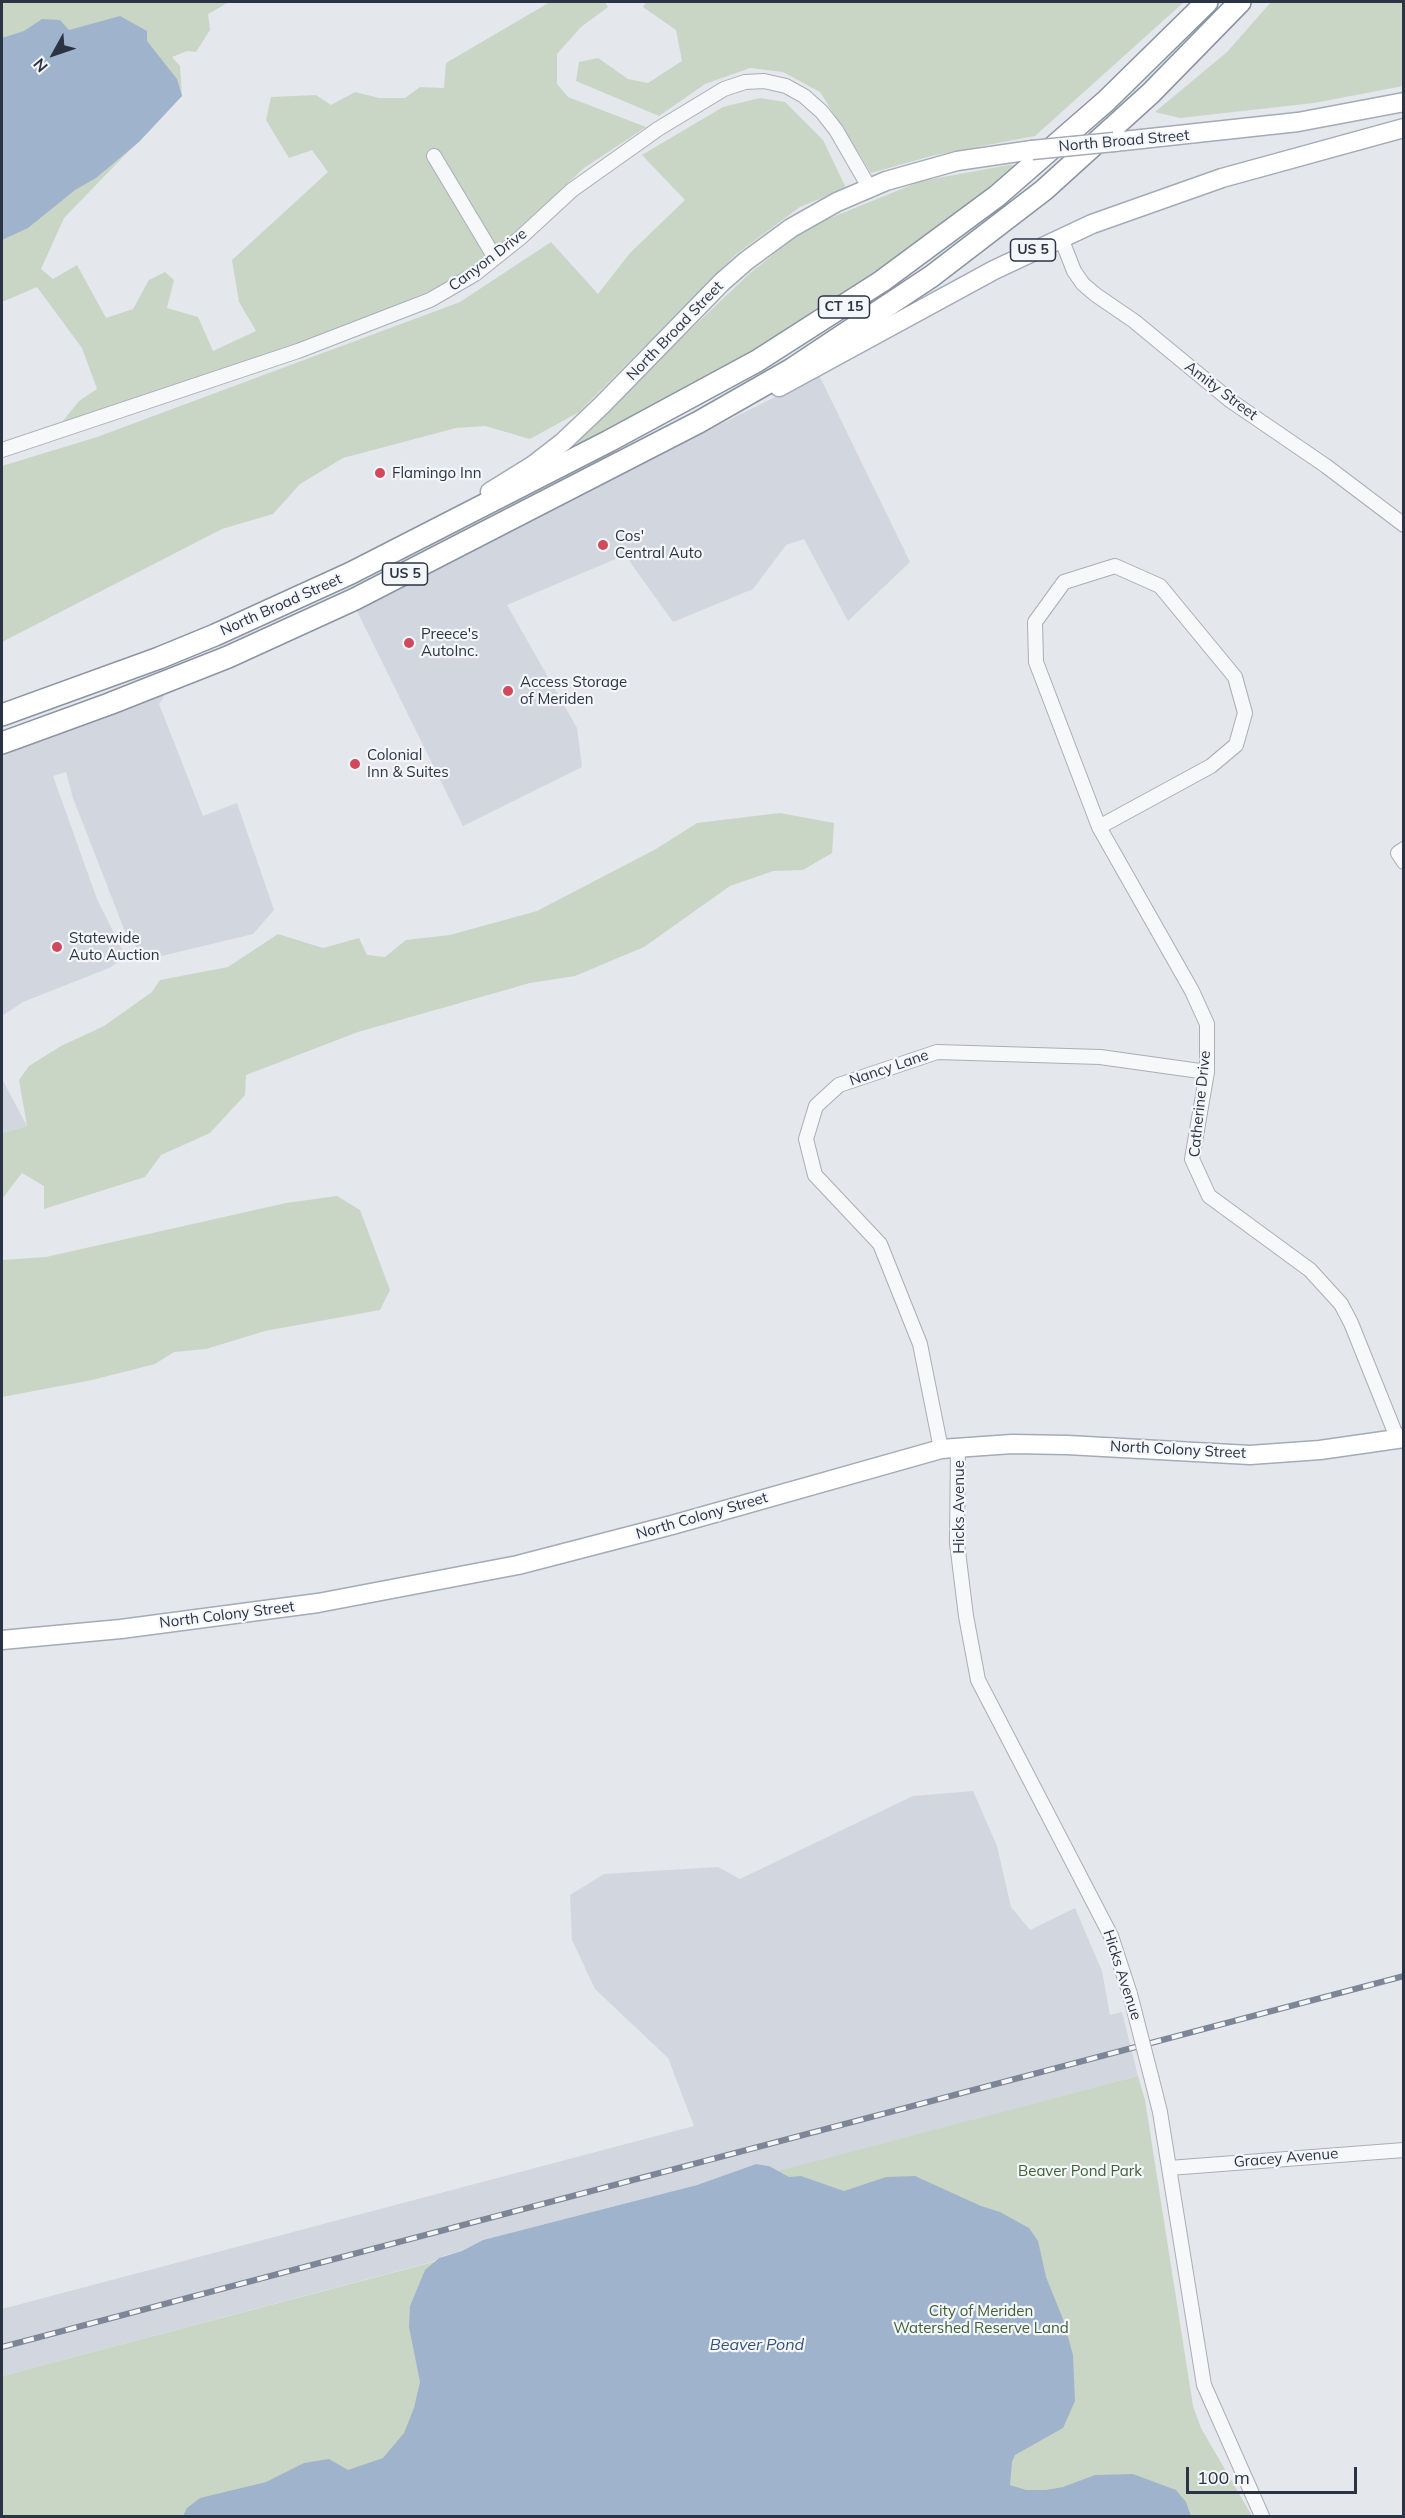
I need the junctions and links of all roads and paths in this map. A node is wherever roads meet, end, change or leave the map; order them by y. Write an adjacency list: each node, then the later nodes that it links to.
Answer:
1 (1206, 2): 14 (highway, CT 15)
2 (1240, 2): 11 (highway, CT 15)
3 (1404, 102): 4 (main road, North Broad Street / US 5)
4 (1334, 116): 6 (main road); 8 (main road, North Broad Street / US 5, bridge)
5 (1404, 128): 6 (main road, North Broad Street / US 5)
6 (1342, 146): 9 (main road, North Broad Street / US 5)
7 (434, 156): 10 (street)
8 (869, 187): 10 (street, Canyon Drive); 14 (main road, North Broad Street / US 5)
9 (1061, 238): 11 (main road, North Broad Street / US 5); 13 (street, Amity Street)
10 (495, 258): 12 (street, Canyon Drive)
11 (743, 398): 16 (highway, North Broad Street / US 5)
12 (2, 450)
13 (1404, 525)
14 (428, 535): 15 (highway, North Broad Street / US 5)
15 (2, 715)
16 (4, 735)
17 (1099, 827): 17 (street, Catherine Drive); 18 (street, Catherine Drive)
18 (1206, 1072): 19 (street, Catherine Drive); 20 (street, Nancy Lane)
19 (1401, 1439): 20 (main road, North Colony Street)
20 (950, 1448): 21 (main road, North Colony Street); 23 (street, Hicks Avenue, bridge)
21 (3, 1640)
22 (1404, 2150): 23 (street, Gracey Avenue)
23 (1169, 2168): 24 (street, Hicks Avenue)
24 (1262, 2517)

